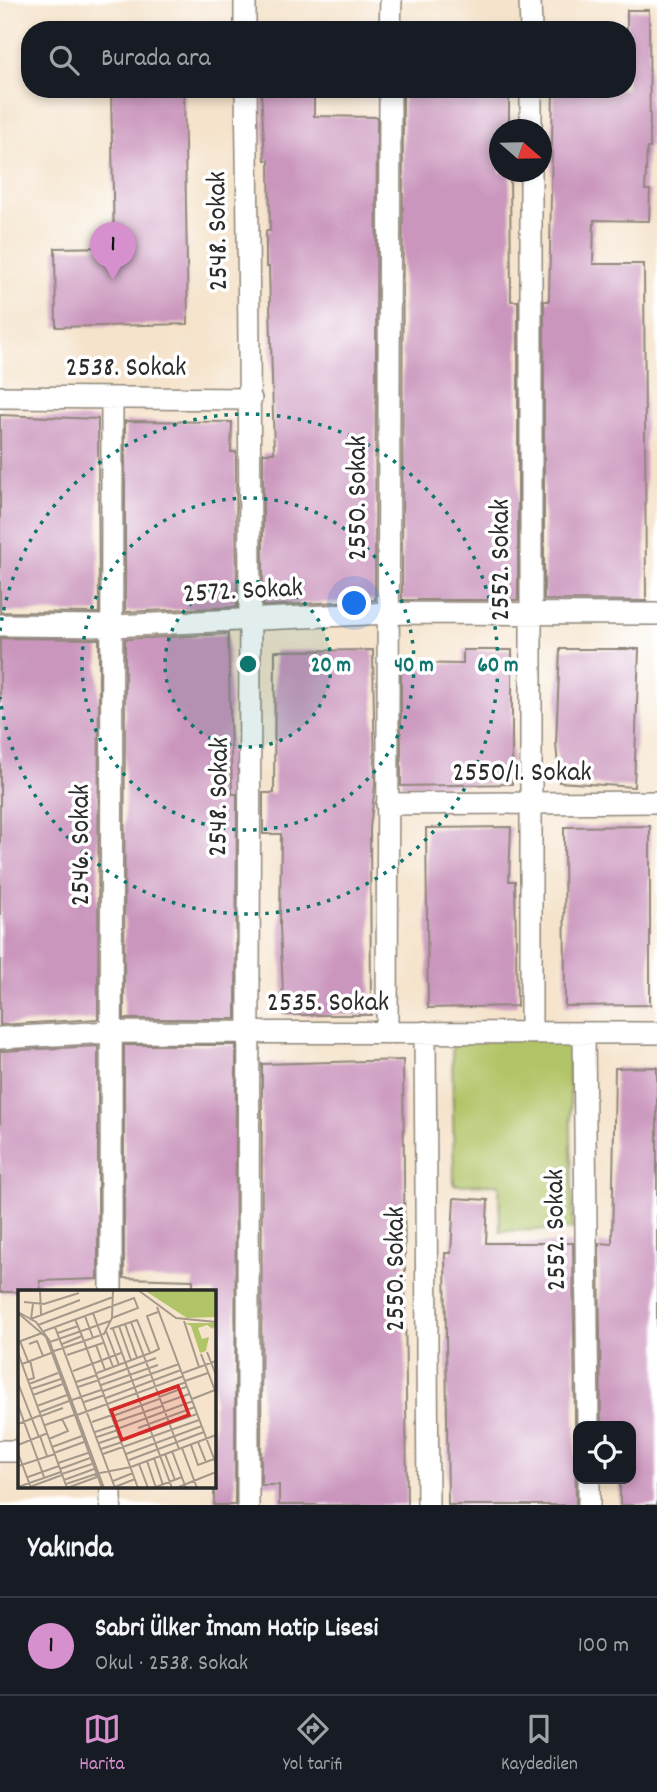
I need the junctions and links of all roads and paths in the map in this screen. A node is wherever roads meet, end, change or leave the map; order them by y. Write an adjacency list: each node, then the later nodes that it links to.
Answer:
1 (244, 0): 4 (street)
2 (391, 0): 5 (street)
3 (530, 0): 6 (street)
4 (245, 21)
5 (390, 21)
6 (530, 21)
7 (246, 98): 14 (street, 2548. Sokak)
8 (390, 98): 15 (street, 2550. Sokak)
9 (530, 98): 10 (street)
10 (531, 119)
11 (531, 182): 16 (street, 2552. Sokak)
12 (0, 397): 13 (street, 2538. Sokak)
13 (112, 398): 14 (street, 2538. Sokak); 20 (street, 2546. Sokak)
14 (251, 399): 18 (street, 2548. Sokak)
15 (388, 613): 16 (street, 2572. Sokak); 18 (street, 2572. Sokak); 23 (street, 2550. Sokak)
16 (531, 613): 17 (street, 2572. Sokak); 22 (street, 2552. Sokak)
17 (657, 614)
18 (251, 621): 20 (street, 2572. Sokak); 27 (street, 2548. Sokak)
19 (0, 625): 20 (street, 2572. Sokak)
20 (113, 626): 24 (street, 2546. Sokak)
21 (657, 802): 22 (street, 2550/1. Sokak)
22 (531, 803): 23 (street, 2550/1. Sokak); 29 (street, 2552. Sokak)
23 (387, 804): 28 (street, 2550. Sokak)
24 (110, 1032): 27 (street, 2535. Sokak); 31 (street, 2535. Sokak); 32 (street, 2546. Sokak)
25 (425, 1032): 28 (street, 2535. Sokak); 29 (street, 2535. Sokak); 38 (street, 2550. Sokak)
26 (657, 1032): 30 (street, 2535. Sokak)
27 (247, 1033): 28 (street, 2535. Sokak); 37 (street, 2548. Sokak)
28 (387, 1033)
29 (531, 1033): 30 (street, 2535. Sokak)
30 (584, 1033): 33 (street, 2552. Sokak)
31 (0, 1038)
32 (111, 1290)
33 (588, 1421)
34 (0, 1451): 35 (street)
35 (18, 1451)
36 (589, 1484): 39 (street)
37 (248, 1505)
38 (428, 1505)
39 (589, 1505)

